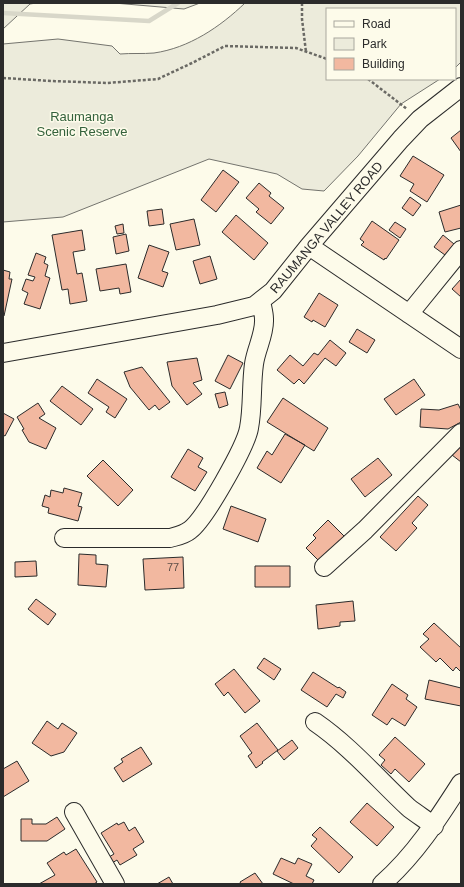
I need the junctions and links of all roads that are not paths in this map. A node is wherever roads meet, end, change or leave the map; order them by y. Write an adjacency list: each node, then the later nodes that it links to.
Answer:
1 (461, 87): 2 (street, RAUMANGA VALLEY ROAD)
2 (309, 246): 4 (street, RAUMANGA VALLEY ROAD); 5 (street)
3 (461, 250): 5 (street)
4 (261, 301): 7 (street, RAUMANGA VALLEY ROAD); 9 (street)
5 (409, 314): 6 (street)
6 (461, 349)
7 (3, 353)
8 (461, 433): 10 (street)
9 (64, 538)
10 (324, 567)
11 (314, 722): 14 (street)
12 (461, 783): 14 (street)
13 (74, 812): 15 (street)
14 (434, 826): 16 (street)
15 (115, 884)
16 (382, 884)

